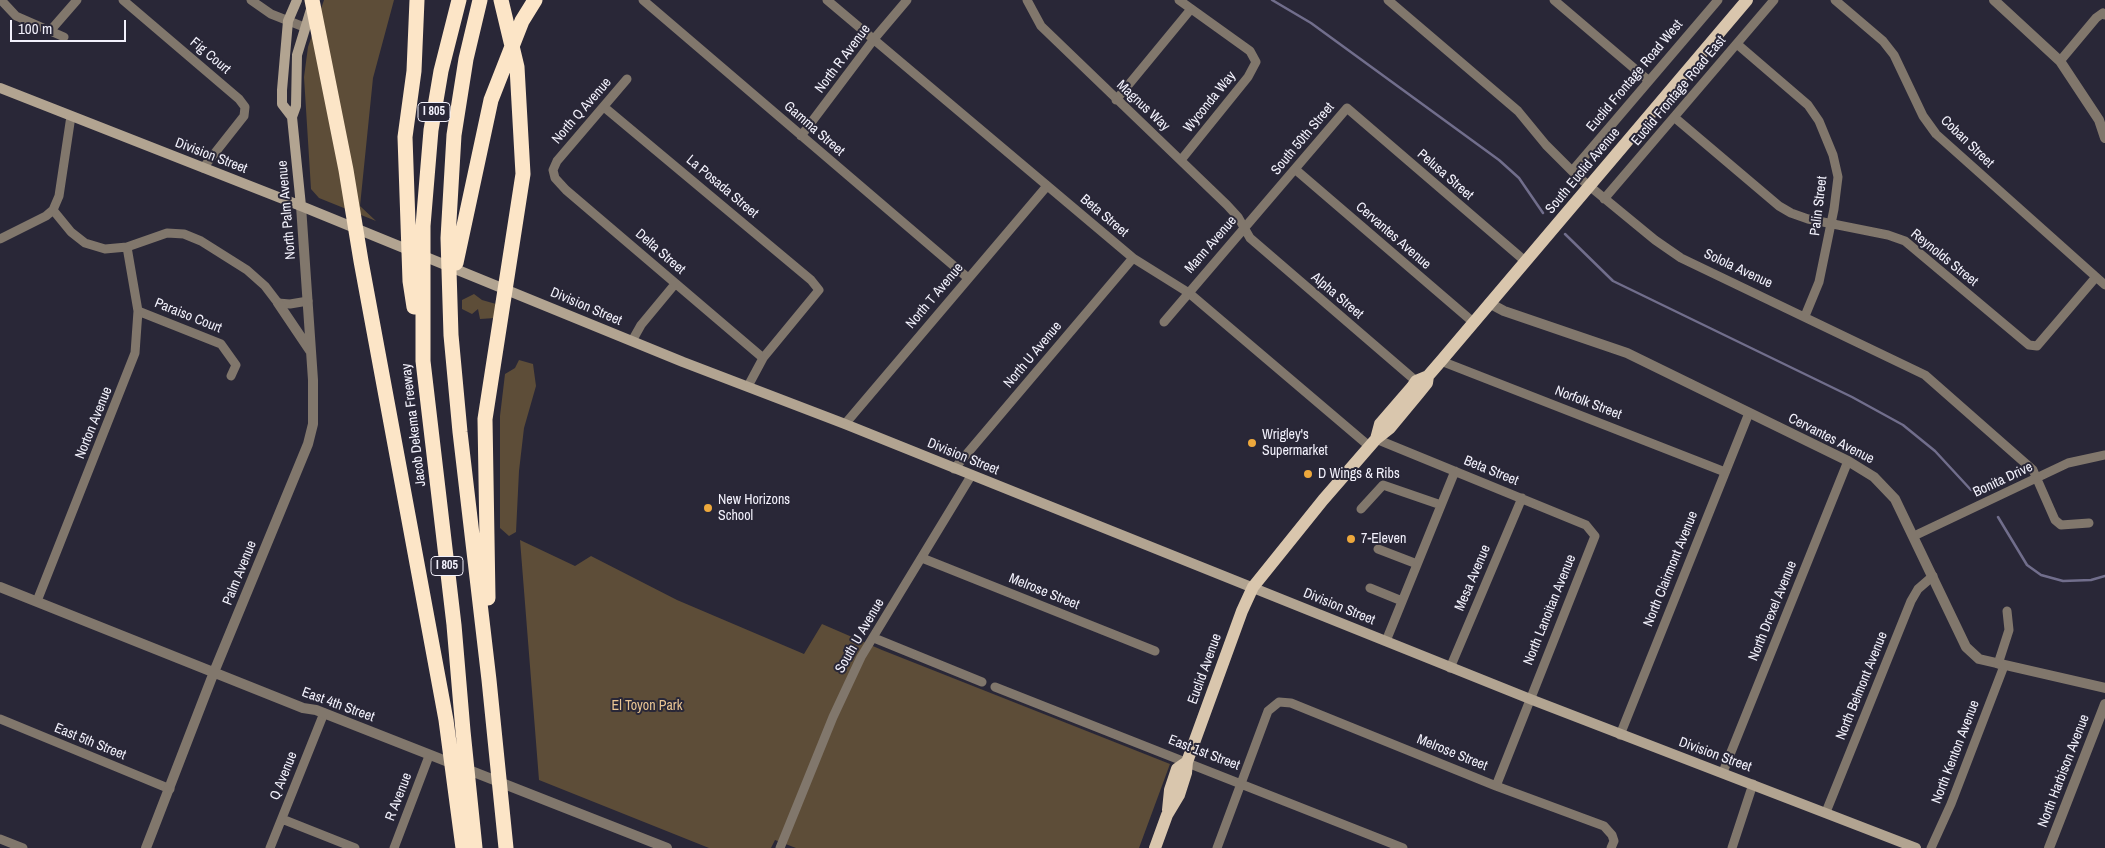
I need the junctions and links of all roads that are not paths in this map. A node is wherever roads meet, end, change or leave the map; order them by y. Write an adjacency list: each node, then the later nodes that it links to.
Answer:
1 (1, 0): 28 (street)
2 (77, 0): 28 (street)
3 (123, 0): 46 (street, Fig Court)
4 (251, 0): 26 (street)
5 (297, 0): 26 (main road, North Palm Avenue)
6 (313, 0): 27 (main road, North Palm Avenue); 140 (highway)
7 (417, 0): 64 (highway)
8 (459, 0): 64 (highway, Jacob Dekema Freeway / I 805)
9 (480, 0): 58 (highway, I 805)
10 (501, 0): 115 (highway)
11 (535, 0): 58 (highway)
12 (643, 0): 42 (street, Gamma Street)
13 (827, 0): 30 (street, Beta Street)
14 (907, 0): 30 (street, North R Avenue)
15 (1027, 0): 36 (street, Magnus Way)
16 (1179, 0): 24 (street)
17 (1388, 0): 48 (street, Solola Avenue)
18 (1554, 0): 34 (street)
19 (1717, 0): 34 (street, Euclid Frontage Road West)
20 (1746, 0): 50 (main road, South Euclid Avenue)
21 (1774, 0): 31 (street, Euclid Frontage Road East)
22 (1835, 0): 62 (street, Coban Street)
23 (1994, 0): 32 (street)
24 (1191, 10): 36 (street); 44 (street, Wyconda Way)
25 (2105, 15): 32 (street)
26 (288, 21): 27 (street); 40 (main road, North Palm Avenue)
27 (304, 27): 40 (main road, North Palm Avenue)
28 (50, 31): 29 (street)
29 (64, 37)
30 (874, 39): 42 (street, North R Avenue); 49 (street, Beta Street)
31 (1737, 44): 41 (street, Euclid Frontage Road East); 55 (street, Palin Street)
32 (2060, 61): 43 (street)
33 (627, 79): 37 (street, North Q Avenue)
34 (1649, 81): 48 (street, Euclid Frontage Road West)
35 (0, 88): 39 (main road, Division Street)
36 (1116, 100): 44 (street, Magnus Way)
37 (604, 106): 45 (street, North Q Avenue); 77 (street, La Posada Street)
38 (1347, 108): 47 (street, South 50th Street); 61 (street, Pelusa Street)
39 (71, 116): 46 (main road, Division Street); 54 (street)
40 (292, 117): 53 (main road, North Palm Avenue)
41 (1674, 117): 52 (street, Euclid Frontage Road East); 55 (street, Reynolds Street)
42 (802, 136): 63 (street, Gamma Street)
43 (2105, 138)
44 (1181, 160): 56 (street, Magnus Way)
45 (557, 161): 65 (street, Delta Street)
46 (203, 168): 53 (main road, Division Street)
47 (1296, 170): 51 (street, South 50th Street); 74 (street, Cervantes Avenue)
48 (1573, 170): 50 (street, Solola Avenue)
49 (1047, 186): 60 (street, Beta Street); 63 (street, North T Avenue)
50 (1589, 187): 52 (street, Solola Avenue); 61 (main road, South Euclid Avenue)
51 (1280, 188): 56 (street, Mann Avenue)
52 (1604, 199): 72 (street, Solola Avenue)
53 (301, 206): 68 (street, North Palm Avenue); 75 (main road, Division Street)
54 (52, 210): 57 (street); 59 (street)
55 (1832, 223): 62 (street, Reynolds Street); 72 (street, Palin Street)
56 (1244, 228): 67 (street, Mann Avenue); 81 (street, Alpha Street)
57 (0, 239)
58 (454, 240): 115 (highway, I 805)
59 (127, 248): 69 (street); 71 (street, Norton Avenue)
60 (1133, 258): 67 (street, Beta Street); 88 (street, North U Avenue)
61 (1525, 261): 70 (main road, South Euclid Avenue)
62 (2096, 277): 66 (street, Coban Street)
63 (968, 278): 84 (street, North T Avenue)
64 (416, 282): 141 (highway, Jacob Dekema Freeway / I 805)
65 (675, 284): 75 (street); 77 (street, Delta Street)
66 (2105, 284)
67 (1188, 293): 73 (street, Mann Avenue); 85 (street, Beta Street)
68 (308, 301): 69 (street); 76 (street, Palm Avenue)
69 (278, 303): 76 (street)
70 (1489, 303): 74 (main road, South Euclid Avenue); 83 (street, Cervantes Avenue)
71 (138, 311): 79 (street, Paraiso Court); 106 (street, Norton Avenue)
72 (1805, 316): 92 (street, Solola Avenue)
73 (1164, 322)
74 (1473, 322): 78 (main road, South Euclid Avenue)
75 (632, 341): 82 (main road, Division Street)
76 (312, 353): 114 (street, Palm Avenue)
77 (762, 358): 82 (street)
78 (1441, 361): 80 (main road, South Euclid Avenue); 90 (street, Norfolk Street)
79 (231, 376)
80 (1428, 376): 81 (main road); 85 (main road, South Euclid Avenue)
81 (1416, 381): 85 (main road)
82 (748, 386): 84 (main road, Division Street)
83 (1749, 413): 87 (street, Cervantes Avenue); 90 (street, North Clairmont Avenue)
84 (845, 424): 88 (main road, Division Street)
85 (1373, 442): 89 (street, Beta Street); 104 (main road, Euclid Avenue)
86 (2105, 455): 92 (street, Bonita Drive)
87 (1848, 461): 98 (street, Cervantes Avenue); 126 (street, North Drexel Avenue)
88 (954, 468): 91 (main road, Division Street)
89 (1454, 471): 93 (street, Beta Street); 94 (street)
90 (1725, 472): 123 (street, North Clairmont Avenue)
91 (971, 476): 100 (street, South U Avenue); 104 (main road, Division Street)
92 (2038, 478): 96 (street, Solola Avenue); 98 (street, Bonita Drive)
93 (1522, 498): 97 (street, Beta Street); 113 (street, Mesa Avenue)
94 (1441, 505): 95 (street); 101 (street)
95 (1361, 509)
96 (2089, 523)
97 (1593, 531): 119 (street, North Lanoitan Avenue)
98 (1914, 536): 102 (street, Cervantes Avenue)
99 (1378, 549): 101 (street)
100 (922, 558): 109 (street, South U Avenue); 111 (street, Melrose Street)
101 (1417, 564): 107 (street)
102 (1933, 576): 112 (street, Cervantes Avenue); 131 (street, North Belmont Avenue)
103 (0, 587): 106 (street, East 4th Street)
104 (1253, 587): 110 (main road, Division Street); 125 (main road, Euclid Avenue)
105 (1370, 588): 107 (street)
106 (37, 601): 114 (street, East 4th Street)
107 (1402, 601): 110 (street)
108 (2007, 611): 112 (street, North Kenton Avenue)
109 (874, 638): 116 (street); 144 (street, South U Avenue)
110 (1386, 641): 113 (main road, Division Street)
111 (1155, 651)
112 (2001, 665): 118 (street, Cervantes Avenue); 151 (street, North Kenton Avenue)
113 (1450, 668): 119 (main road, Division Street)
114 (214, 672): 121 (street, East 4th Street); 130 (street, Palm Avenue)
115 (489, 680): 142 (highway, I 805)
116 (982, 682)
117 (995, 687): 125 (street, East 1st Street)
118 (2105, 688)
119 (1530, 699): 123 (main road, Division Street); 129 (street, North Lanoitan Avenue)
120 (2105, 704): 152 (street, North Harbison Avenue)
121 (324, 713): 124 (street, East 4th Street); 132 (street, Q Avenue)
122 (0, 720): 130 (street, East 5th Street)
123 (1620, 735): 126 (main road, Division Street)
124 (433, 758): 134 (street, East 4th Street); 139 (street, R Avenue)
125 (1187, 762): 127 (street, East 1st Street); 145 (main road, Euclid Avenue)
126 (1723, 772): 128 (main road, Division Street)
127 (1241, 782): 129 (street, Melrose Street); 146 (street); 147 (street, East 1st Street)
128 (1753, 784): 131 (main road, Division Street); 149 (street)
129 (1496, 786): 148 (street, Melrose Street)
130 (170, 789): 136 (street, Palm Avenue)
131 (1826, 812): 150 (main road, Division Street)
132 (282, 819): 137 (street, Q Avenue); 138 (street)
133 (0, 839): 135 (street)
134 (652, 845): 143 (street, East 4th Street)
135 (23, 848)
136 (146, 848)
137 (270, 848)
138 (355, 848)
139 (394, 848)
140 (463, 848)
141 (475, 848)
142 (506, 848)
143 (667, 848)
144 (780, 848)
145 (1155, 848)
146 (1217, 848)
147 (1403, 848)
148 (1611, 848)
149 (1732, 848)
150 (1916, 848)
151 (1931, 848)
152 (2049, 848)

